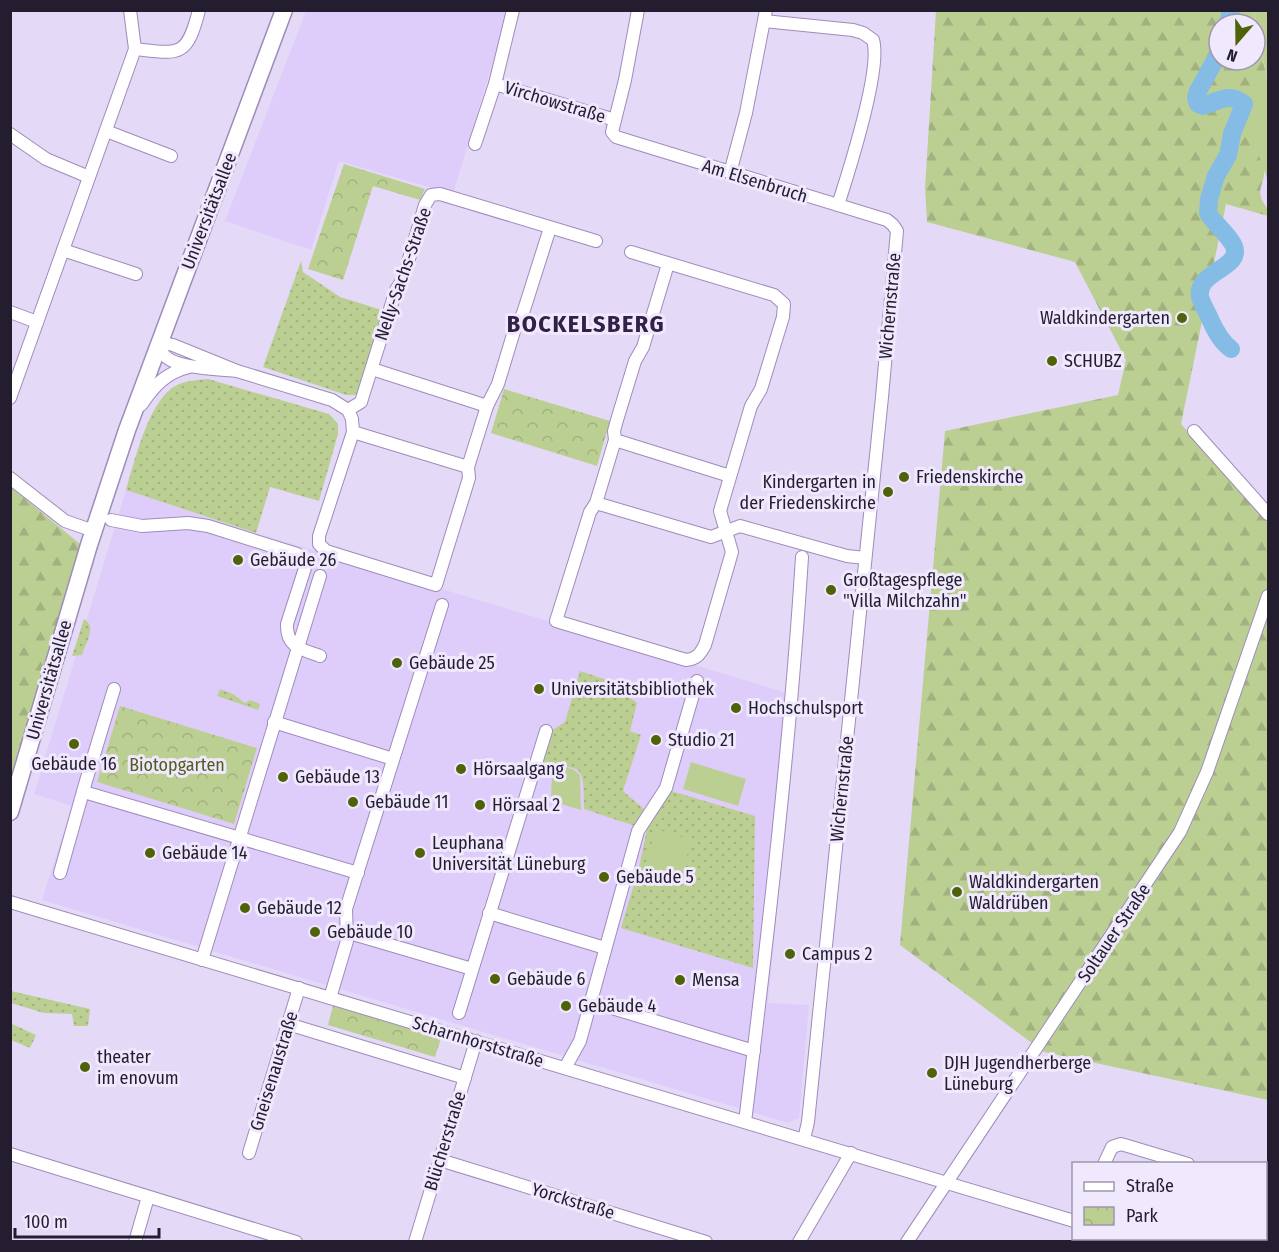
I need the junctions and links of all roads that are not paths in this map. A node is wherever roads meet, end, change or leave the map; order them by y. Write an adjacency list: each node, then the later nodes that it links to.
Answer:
1 (130, 10): 7 (street)
2 (199, 10): 7 (street)
3 (284, 10): 26 (main road, Universitätsallee)
4 (513, 10): 8 (street, Virchowstraße)
5 (638, 10): 9 (street)
6 (765, 16): 14 (street); 16 (street)
7 (135, 49): 10 (street)
8 (495, 84): 9 (street, Virchowstraße); 12 (street, Virchowstraße)
9 (615, 120): 14 (street, Am Elsenbruch)
10 (106, 131): 13 (street); 15 (street)
11 (10, 134): 15 (street)
12 (475, 144)
13 (171, 156)
14 (730, 173): 16 (street, Am Elsenbruch)
15 (89, 177): 20 (street)
16 (838, 205): 17 (street, Am Elsenbruch)
17 (893, 225): 47 (street, Wichernstraße)
18 (550, 228): 19 (street, Nelly-Sachs-Straße); 28 (street, Nelly-Sachs-Straße); 31 (street)
19 (596, 241)
20 (63, 250): 23 (street); 25 (street)
21 (631, 252): 22 (street)
22 (668, 264): 36 (street); 38 (street)
23 (135, 274)
24 (10, 312): 25 (street)
25 (37, 322): 30 (street)
26 (159, 342): 27 (street); 29 (street); 33 (main road, Universitätsallee)
27 (191, 366): 29 (street); 33 (street, Universitätsallee)
28 (372, 369): 31 (street); 32 (street, Nelly-Sachs-Straße)
29 (237, 371): 32 (street)
30 (10, 398)
31 (487, 406): 37 (street)
32 (348, 410): 35 (street)
33 (134, 412): 43 (main road, Universitätsallee)
34 (1194, 431): 41 (street)
35 (353, 432): 37 (street); 45 (street)
36 (615, 440): 38 (street); 40 (street)
37 (468, 467): 45 (street)
38 (730, 476): 44 (street)
39 (10, 478): 43 (street)
40 (596, 503): 44 (street); 44 (street)
41 (1269, 514)
42 (111, 520): 48 (street)
43 (94, 531): 60 (main road, Universitätsallee)
44 (726, 531): 47 (street)
45 (319, 544): 48 (street)
46 (802, 557): 76 (street)
47 (865, 558): 80 (street, Wichernstraße)
48 (304, 561): 52 (street)
49 (320, 576): 52 (street)
50 (1269, 596): 87 (street, Soltauer Straße)
51 (442, 605): 58 (street)
52 (297, 648): 53 (street); 56 (street)
53 (320, 656)
54 (697, 681): 67 (street)
55 (114, 688): 59 (street)
56 (274, 722): 58 (street); 61 (street)
57 (546, 731): 65 (street)
58 (393, 759): 63 (street)
59 (84, 792): 61 (street); 62 (street)
60 (10, 812)
61 (239, 838): 63 (street); 68 (street)
62 (60, 873)
63 (358, 873): 66 (street)
64 (10, 902): 68 (street, Scharnhorststraße)
65 (489, 913): 67 (street); 69 (street)
66 (346, 932): 69 (street); 71 (street)
67 (605, 948): 72 (street)
68 (202, 960): 70 (street, Scharnhorststraße)
69 (472, 969): 73 (street)
70 (299, 988): 71 (street, Scharnhorststraße); 74 (street, Gneisenaustraße)
71 (330, 998): 75 (street, Scharnhorststraße)
72 (592, 1002): 76 (street); 77 (street)
73 (459, 1013)
74 (288, 1024): 78 (street); 83 (street, Gneisenaustraße)
75 (476, 1041): 77 (street, Scharnhorststraße); 78 (street, Blücherstraße)
76 (754, 1051): 79 (street)
77 (565, 1068): 79 (street, Scharnhorststraße)
78 (465, 1078): 84 (street, Blücherstraße)
79 (745, 1122): 80 (street, Scharnhorststraße)
80 (804, 1139): 81 (street, Scharnhorststraße)
81 (851, 1153): 87 (street, Scharnhorststraße); 94 (street)
82 (10, 1154): 88 (street)
83 (249, 1154)
84 (440, 1160): 92 (street, Blücherstraße); 93 (street, Yorckstraße)
85 (1105, 1162): 86 (street)
86 (1181, 1162)
87 (946, 1182): 89 (street, Scharnhorststraße); 95 (street, Soltauer Straße)
88 (148, 1197): 90 (street); 91 (street)
89 (1072, 1220)
90 (135, 1242)
91 (296, 1242)
92 (415, 1242)
93 (706, 1242)
94 (799, 1242)
95 (906, 1242)

